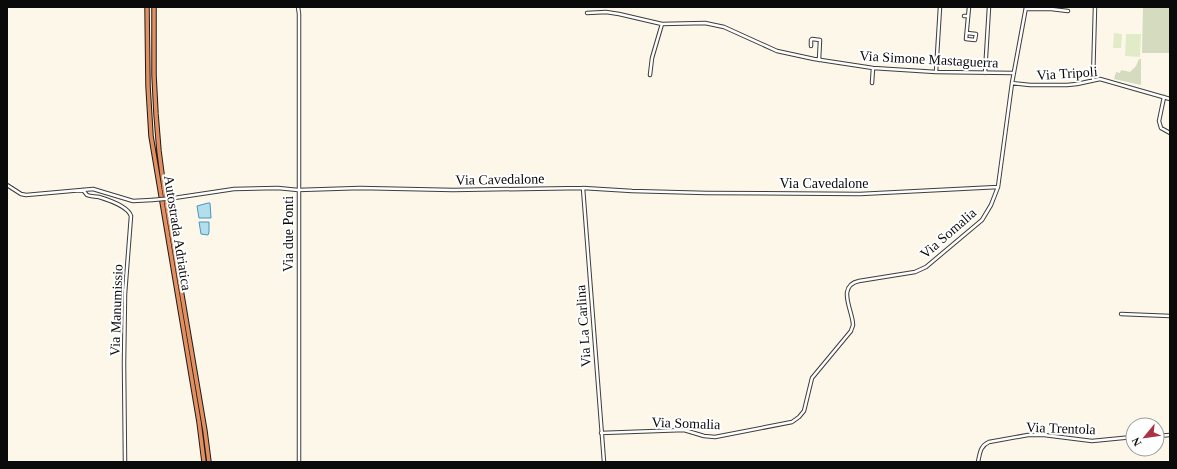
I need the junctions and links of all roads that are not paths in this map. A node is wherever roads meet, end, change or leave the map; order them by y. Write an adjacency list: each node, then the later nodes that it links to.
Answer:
1 (147, 7): 38 (highway, Autostrada Adriatica)
2 (154, 7): 39 (highway, Autostrada Adriatica)
3 (298, 7): 32 (street, Via due Ponti)
4 (940, 7): 18 (street)
5 (969, 7): 12 (street)
6 (989, 7): 19 (street)
7 (1095, 7): 22 (street)
8 (1026, 8): 9 (street); 20 (street, Via Somalia)
9 (1068, 11)
10 (587, 13): 13 (street, Via Simone Mastaguerra)
11 (964, 16): 12 (street)
12 (968, 16): 14 (street)
13 (662, 24): 16 (street, Via Simone Mastaguerra); 21 (street)
14 (967, 33)
15 (810, 46): 16 (street)
16 (818, 60): 17 (street, Via Simone Mastaguerra)
17 (874, 68): 18 (street, Via Simone Mastaguerra); 23 (street)
18 (936, 72): 19 (street, Via Simone Mastaguerra)
19 (986, 73): 20 (street, Via Simone Mastaguerra)
20 (1013, 73): 24 (street, Via Somalia)
21 (650, 75)
22 (1093, 80): 24 (street, Via Tripoli); 25 (street, Via Tripoli)
23 (872, 83)
24 (1012, 83): 29 (street, Via Somalia)
25 (1164, 97): 26 (street, Via Tripoli); 27 (street)
26 (1170, 98)
27 (1170, 133)
28 (7, 186): 31 (street, Via Cavedalone)
29 (998, 187): 30 (street, Via Cavedalone); 35 (street, Via Somalia)
30 (583, 188): 32 (street, Via Cavedalone); 35 (street, Via La Carlina)
31 (84, 190): 32 (street, Via Cavedalone, bridge); 37 (street, Via Manumissio)
32 (298, 190): 40 (street, Via due Ponti)
33 (1121, 314): 34 (street)
34 (1170, 316)
35 (601, 433): 41 (street, Via La Carlina)
36 (1125, 438): 42 (street, Via Trentola)
37 (125, 462)
38 (204, 462)
39 (209, 462)
40 (299, 462)
41 (604, 462)
42 (978, 462)

